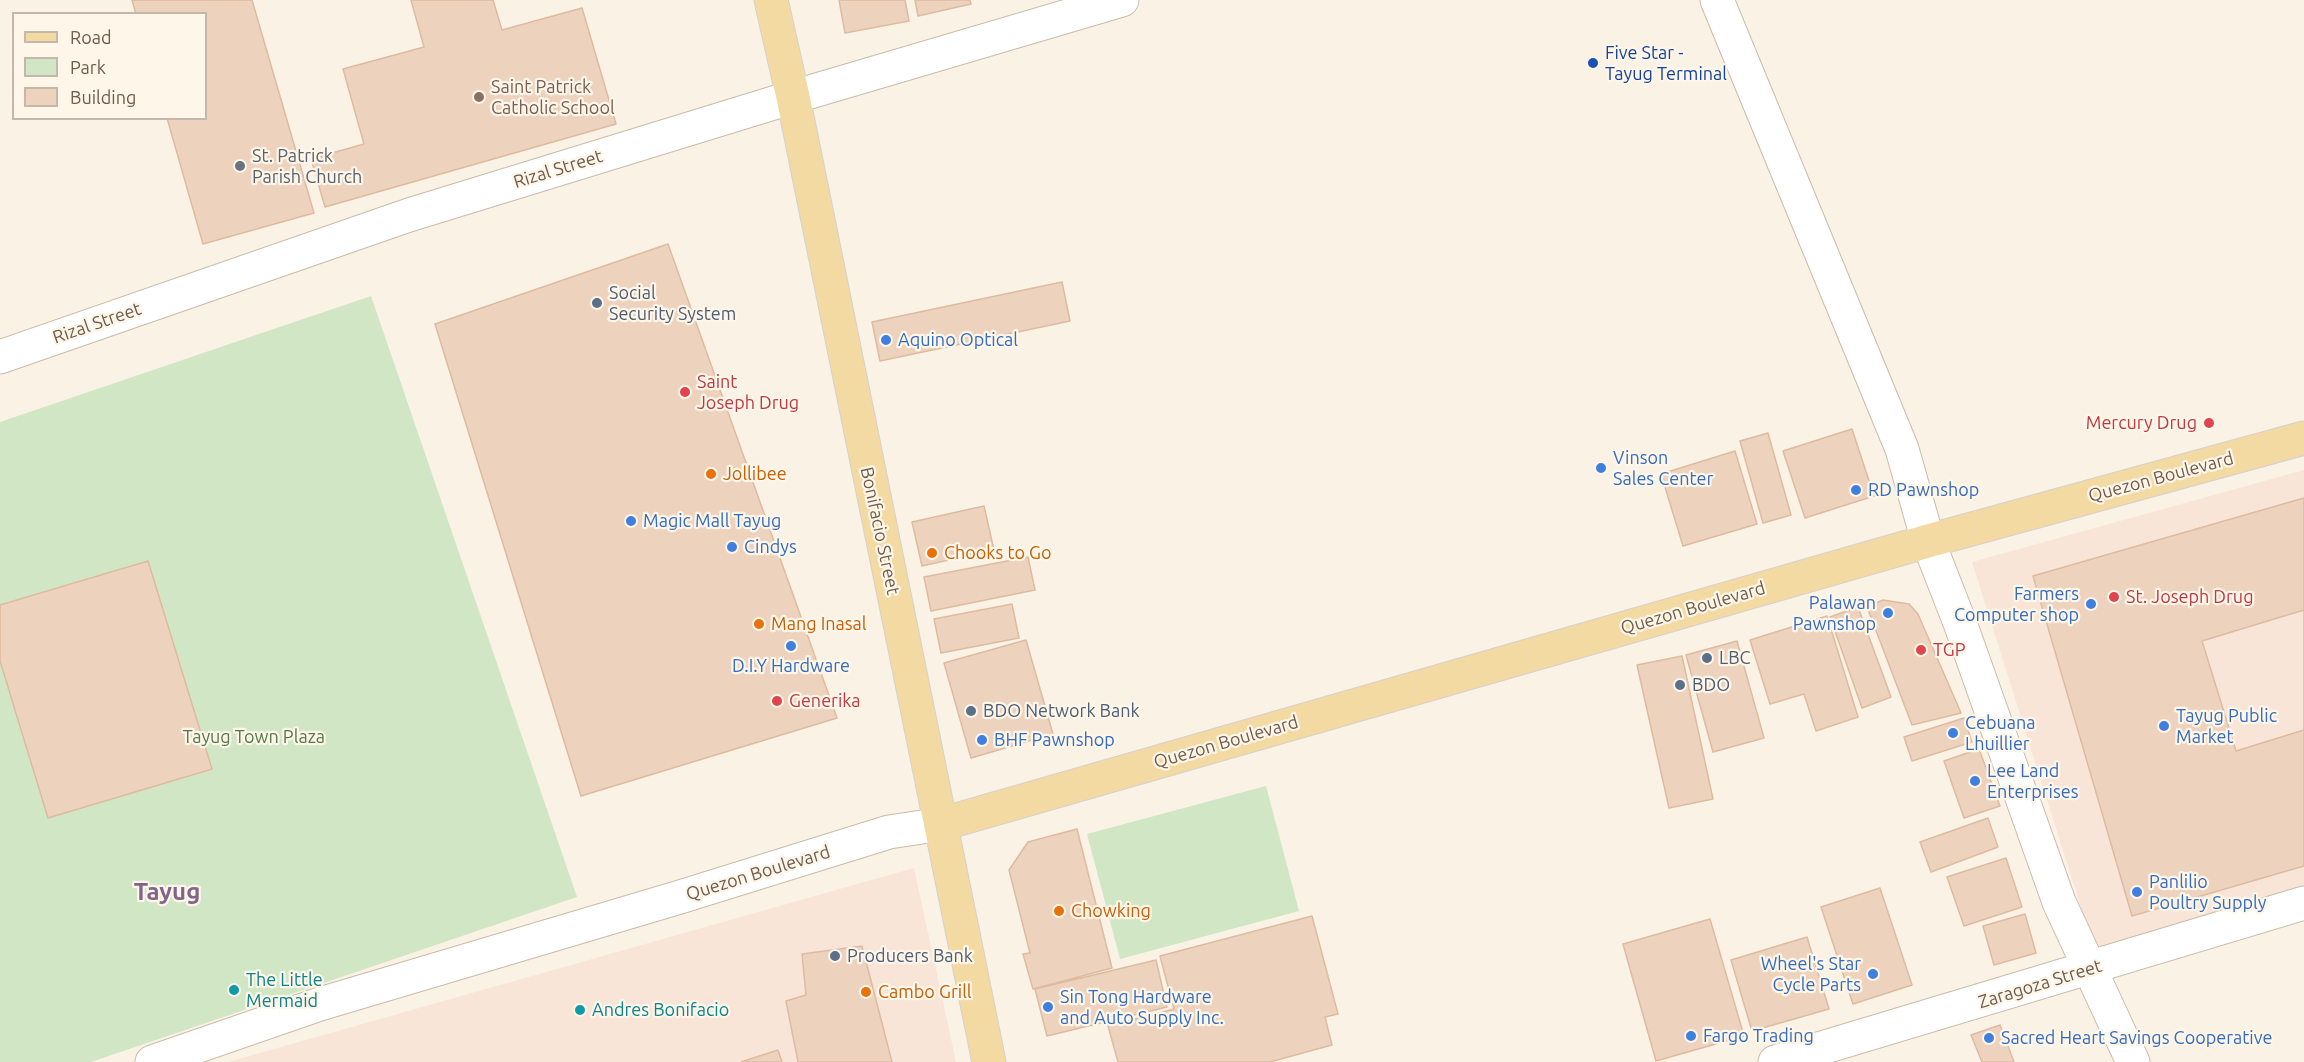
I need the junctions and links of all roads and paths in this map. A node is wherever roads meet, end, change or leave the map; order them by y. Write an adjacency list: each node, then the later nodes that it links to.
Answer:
1 (771, 0): 4 (main road, Bonifacio Street)
2 (1122, 0): 4 (street, Rizal Street)
3 (1717, 0): 7 (street)
4 (793, 97): 5 (street, Rizal Street); 8 (main road, Bonifacio Street)
5 (0, 357)
6 (2304, 438): 7 (main road, Quezon Boulevard)
7 (1928, 541): 8 (main road, Quezon Boulevard); 10 (street)
8 (942, 824): 11 (street, Quezon Boulevard); 12 (main road, Bonifacio Street)
9 (2304, 903): 10 (street, Zaragoza Street)
10 (2089, 969): 13 (street, Zaragoza Street); 14 (street)
11 (152, 1062)
12 (989, 1062)
13 (1775, 1062)
14 (2133, 1062)

